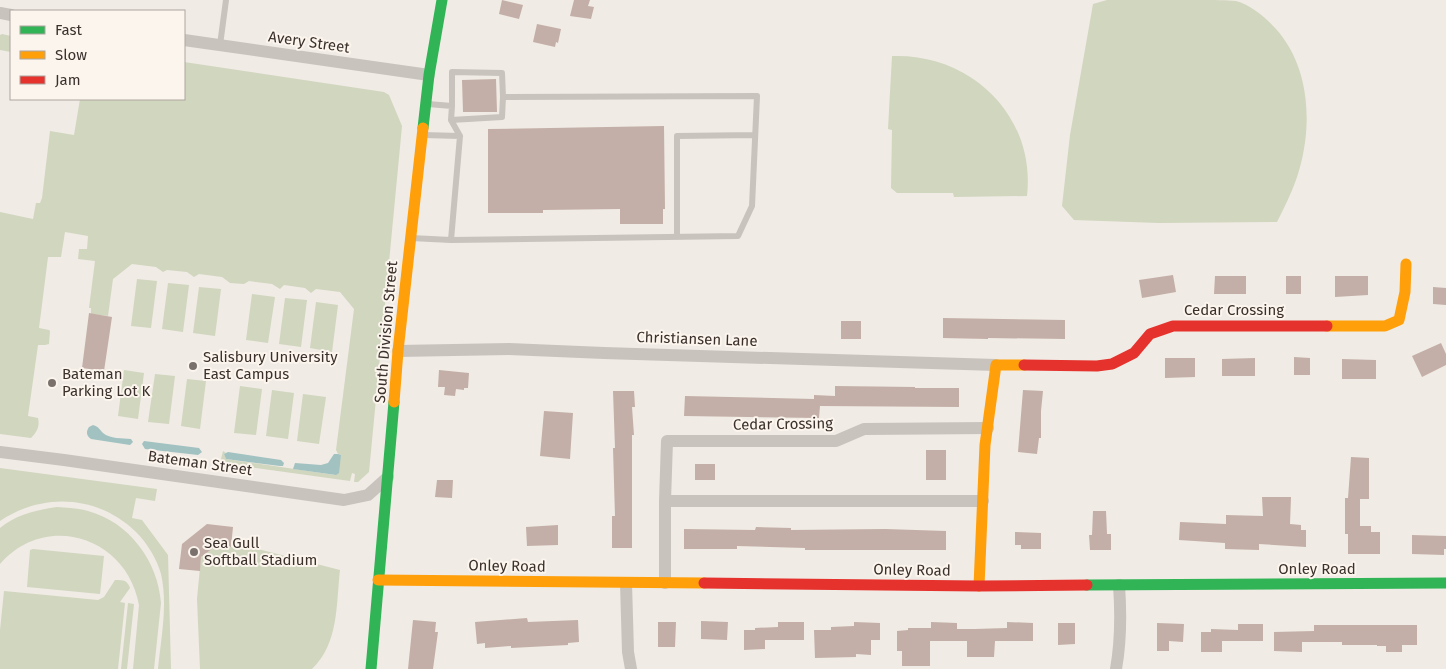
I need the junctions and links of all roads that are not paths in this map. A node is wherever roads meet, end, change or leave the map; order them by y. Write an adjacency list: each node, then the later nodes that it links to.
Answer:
1 (226, 0): 4 (lane)
2 (442, 0): 5 (street, South Division Street)
3 (185, 40): 4 (street, Avery Street)
4 (220, 45): 5 (street, Avery Street)
5 (429, 76): 7 (street, South Division Street)
6 (503, 97): 8 (lane); 9 (lane); 11 (lane)
7 (426, 104): 8 (lane); 10 (street, South Division Street)
8 (452, 106): 9 (lane)
9 (451, 120): 12 (lane)
10 (422, 135): 12 (lane); 14 (street, South Division Street)
11 (755, 135): 13 (lane); 13 (lane)
12 (460, 136): 15 (lane)
13 (677, 237): 15 (lane)
14 (410, 238): 15 (lane); 17 (street, South Division Street)
15 (451, 240)
16 (1406, 264): 18 (street, Cedar Crossing)
17 (398, 351): 18 (street, Christiansen Lane); 21 (street, South Division Street)
18 (996, 364): 19 (street)
19 (988, 428): 22 (street, Cedar Crossing); 23 (street)
20 (0, 452): 21 (street, Bateman Street)
21 (388, 476): 24 (street, South Division Street)
22 (665, 501): 23 (street); 26 (street, Cedar Crossing)
23 (983, 501): 29 (street)
24 (378, 580): 25 (street, Onley Road); 30 (street, South Division Street)
25 (626, 583): 26 (street, Onley Road); 31 (street)
26 (665, 583): 29 (street, Onley Road)
27 (1446, 584): 28 (street, Onley Road)
28 (1120, 585): 29 (street, Onley Road); 32 (street)
29 (979, 586)
30 (371, 669)
31 (631, 669)
32 (1116, 669)

